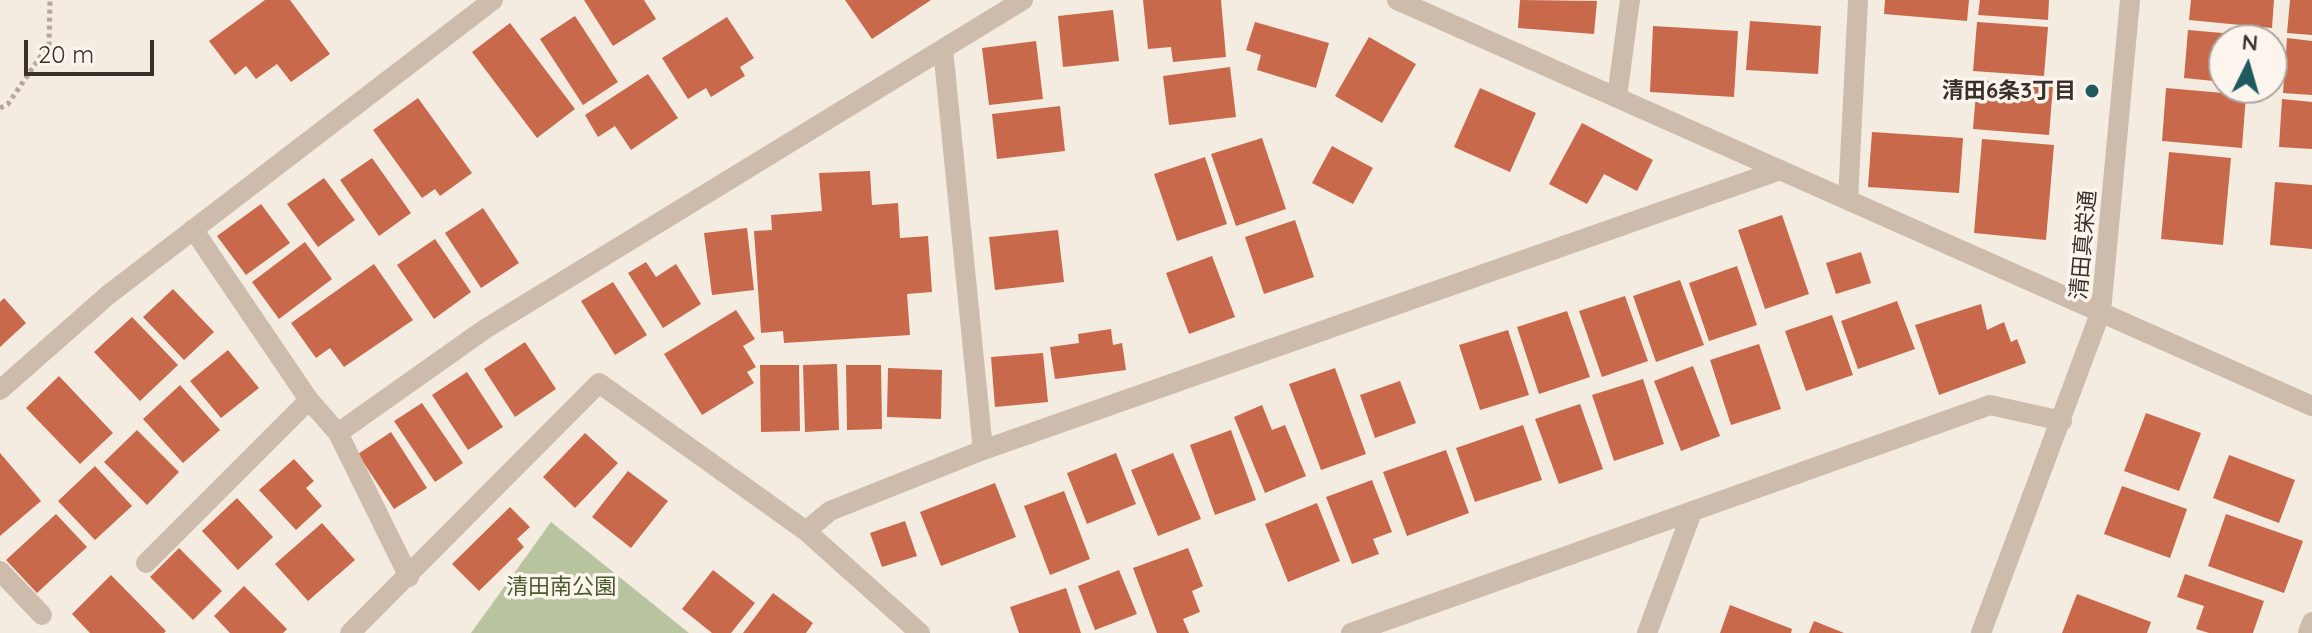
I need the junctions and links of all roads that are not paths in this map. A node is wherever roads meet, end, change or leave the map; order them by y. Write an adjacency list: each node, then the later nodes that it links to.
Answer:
1 (493, 0): 11 (street)
2 (1023, 0): 7 (street)
3 (1397, 0): 8 (street)
4 (1630, 0): 8 (street)
5 (1858, 0): 10 (street)
6 (2130, 0): 12 (street, 清田真栄通)
7 (943, 49): 17 (street); 18 (street)
8 (1617, 97): 9 (street)
9 (1780, 170): 10 (street); 18 (street)
10 (1848, 200): 12 (street)
11 (193, 229): 13 (street); 14 (street)
12 (2101, 311): 15 (street, 清田真栄通); 16 (street)
13 (0, 390)
14 (309, 400): 17 (street); 21 (street)
15 (2312, 406)
16 (2062, 421): 19 (street); 30 (street)
17 (338, 433): 23 (street)
18 (983, 450): 20 (street)
19 (1692, 512): 28 (street); 29 (street)
20 (806, 531): 23 (street); 27 (street)
21 (146, 563)
22 (0, 571): 24 (street)
23 (409, 577): 26 (street)
24 (42, 615)
25 (2312, 622): 31 (street)
26 (350, 633)
27 (920, 633)
28 (1351, 633)
29 (1647, 633)
30 (1981, 633)
31 (2308, 633)

